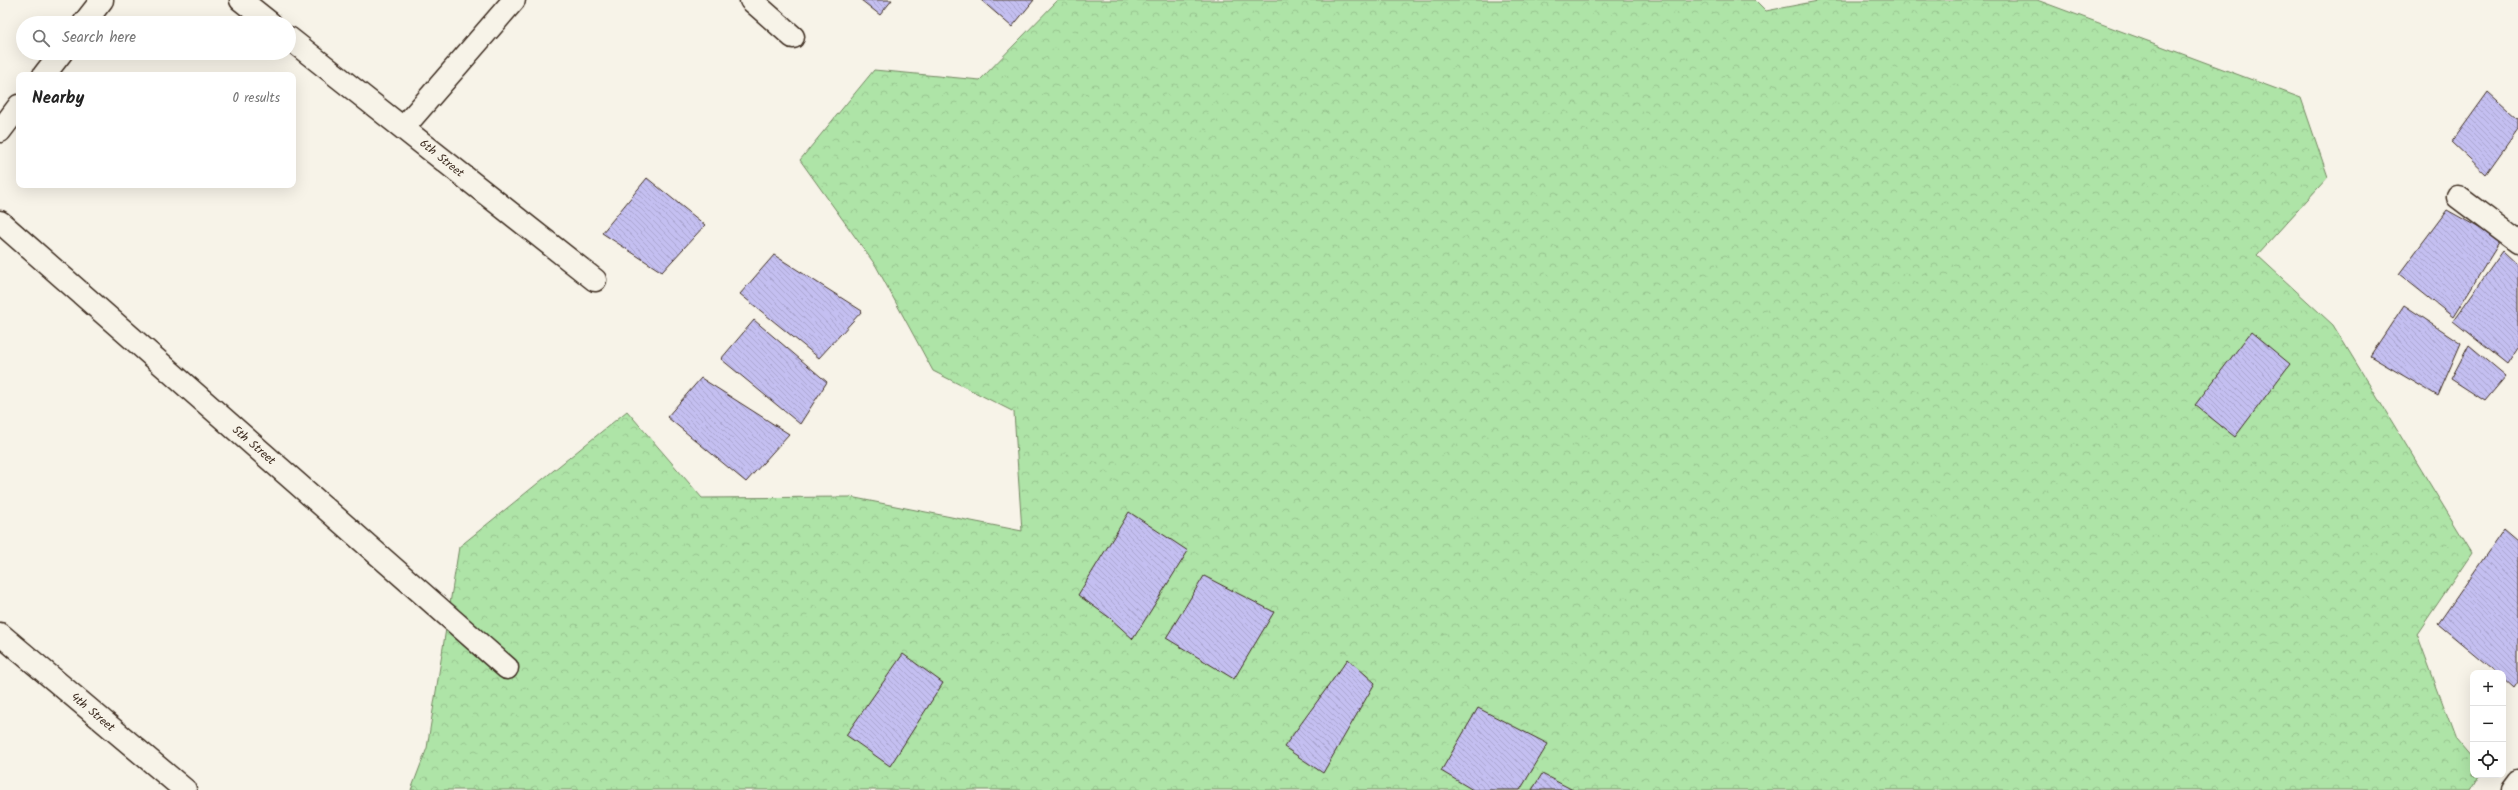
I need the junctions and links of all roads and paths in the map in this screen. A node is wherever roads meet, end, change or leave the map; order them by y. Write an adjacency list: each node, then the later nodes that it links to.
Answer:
1 (102, 0): 5 (street)
2 (241, 0): 6 (street)
3 (514, 0): 12 (street)
4 (751, 0): 7 (street)
5 (89, 16)
6 (261, 16)
7 (793, 37)
8 (296, 43): 12 (street, 6th Street)
9 (56, 60): 10 (street)
10 (46, 72)
11 (16, 110): 13 (street)
12 (404, 127): 17 (street, 6th Street)
13 (0, 131)
14 (2458, 197): 16 (street)
15 (0, 222): 19 (street, 5th Street)
16 (2518, 242)
17 (595, 280)
18 (0, 634): 21 (street, 4th Street)
19 (507, 668)
20 (2518, 782): 22 (street)
21 (185, 790)
22 (2512, 790)

